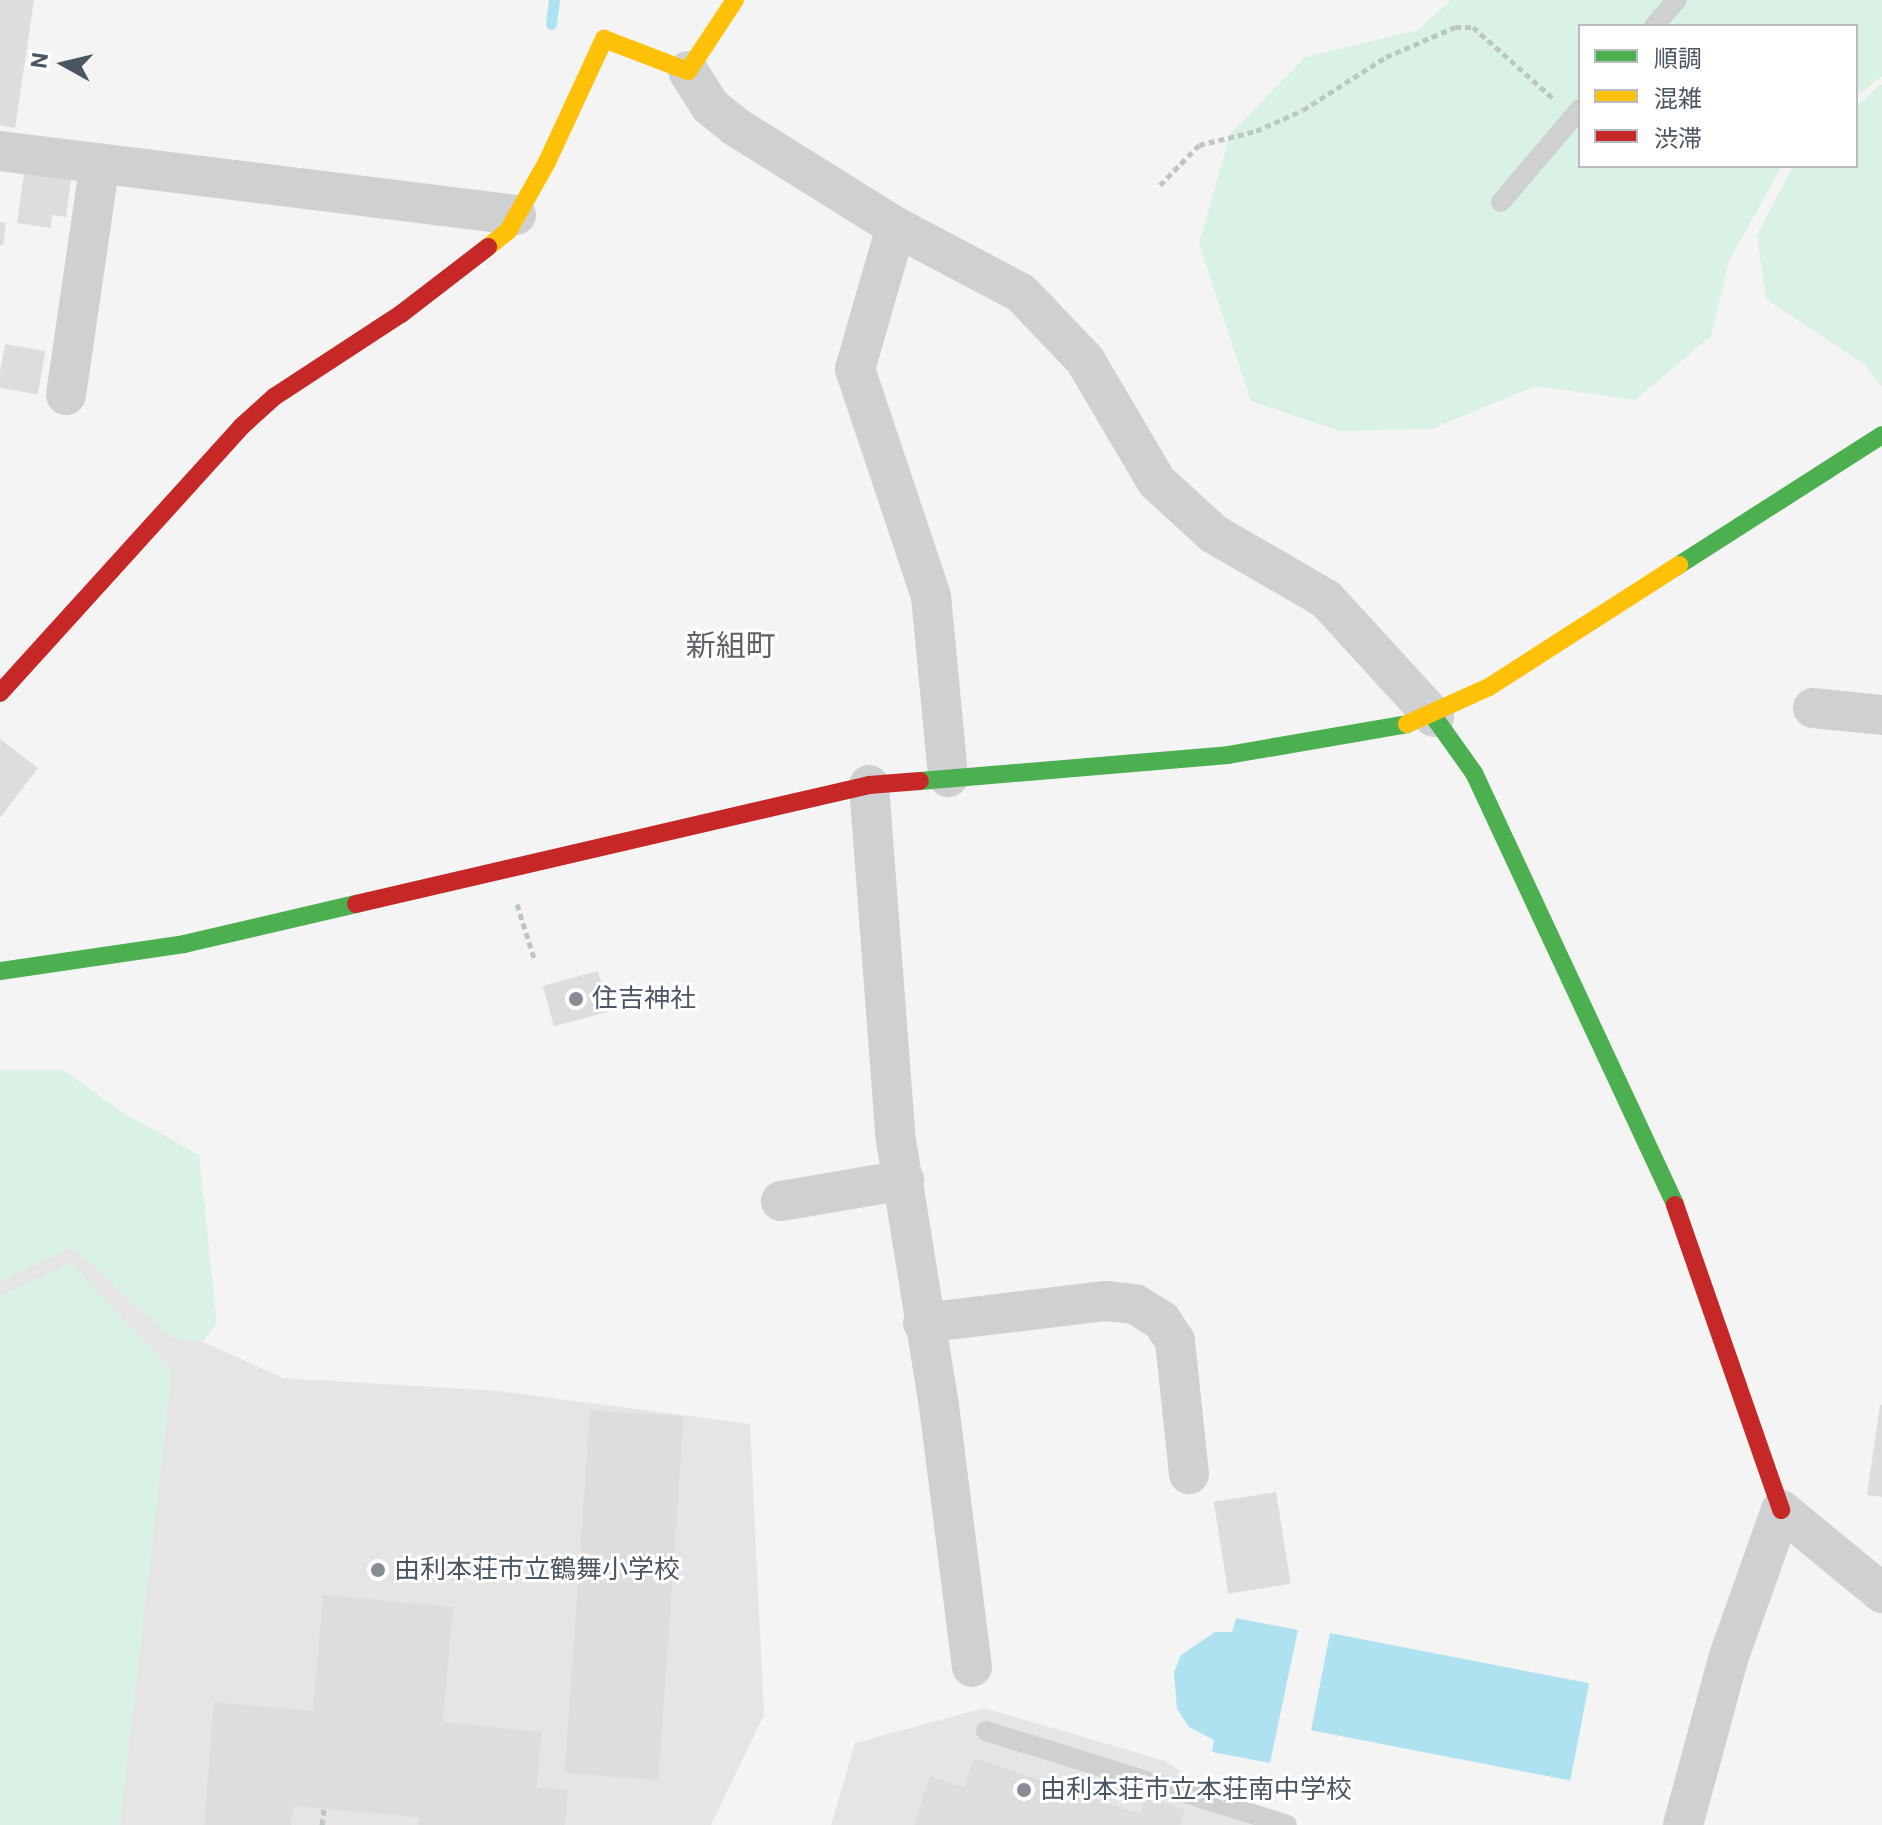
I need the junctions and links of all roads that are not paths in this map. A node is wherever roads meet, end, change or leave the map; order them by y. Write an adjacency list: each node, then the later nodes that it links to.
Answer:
1 (735, 0): 4 (street)
2 (1677, 0): 3 (lane)
3 (1656, 24)
4 (688, 71): 9 (street); 10 (street)
5 (1577, 113): 8 (lane)
6 (0, 151): 7 (street)
7 (100, 163): 9 (street); 11 (street)
8 (1501, 202)
9 (516, 215): 13 (street)
10 (896, 227): 16 (street); 17 (street)
11 (66, 395)
12 (1882, 435): 16 (street)
13 (0, 693)
14 (1813, 708): 15 (street)
15 (1882, 715)
16 (1434, 717): 17 (street); 24 (street)
17 (948, 777): 18 (street)
18 (869, 785): 19 (street); 20 (street)
19 (0, 971)
20 (904, 1180): 21 (street); 22 (street)
21 (781, 1201)
22 (923, 1323): 23 (street); 26 (street)
23 (1189, 1474)
24 (1781, 1510): 25 (street); 29 (street)
25 (1882, 1593)
26 (972, 1667)
27 (986, 1731): 28 (lane)
28 (1287, 1825)
29 (1683, 1825)

